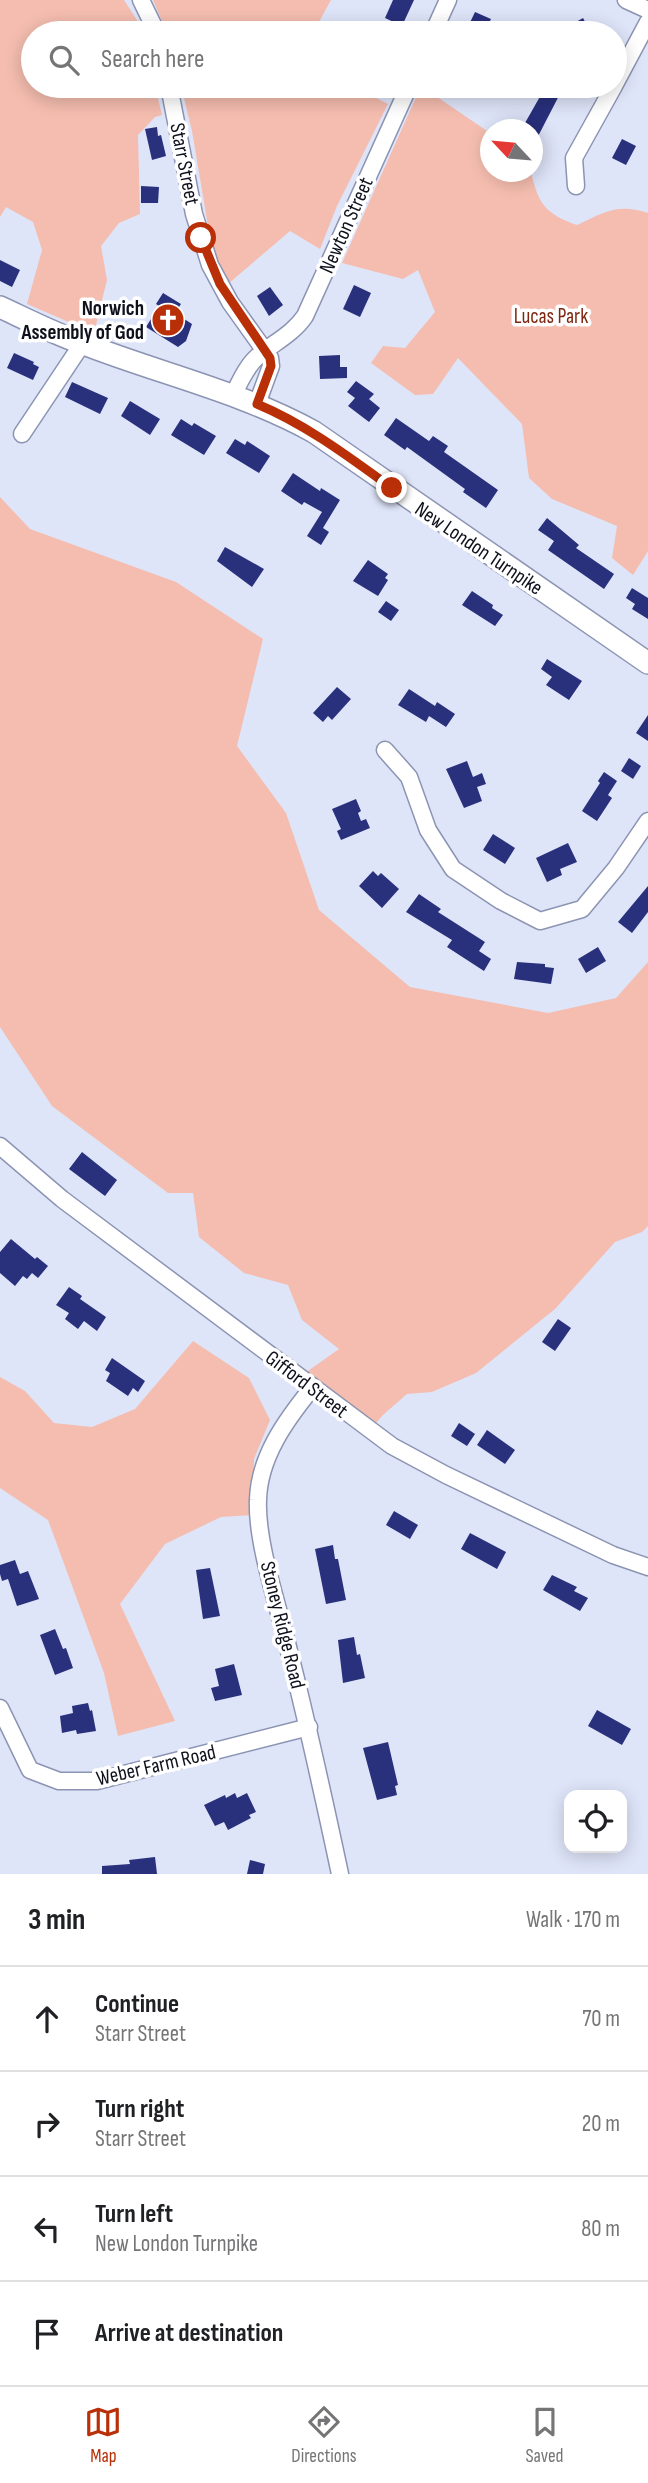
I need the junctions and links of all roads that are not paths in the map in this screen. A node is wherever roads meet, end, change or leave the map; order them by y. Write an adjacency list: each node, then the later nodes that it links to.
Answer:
1 (141, 0): 5 (street)
2 (448, 0): 6 (street)
3 (626, 0): 4 (street)
4 (648, 10)
5 (151, 21)
6 (438, 21)
7 (648, 22): 8 (street)
8 (627, 61)
9 (171, 98): 15 (street, Starr Street)
10 (404, 98): 15 (street, Newton Street)
11 (607, 98): 12 (street)
12 (576, 186)
13 (0, 307): 14 (main road, New London Turnpike)
14 (82, 344): 16 (main road, New London Turnpike); 18 (street)
15 (265, 350): 16 (street); 17 (street)
16 (233, 395): 17 (main road, New London Turnpike)
17 (257, 404): 19 (main road, New London Turnpike)
18 (22, 434)
19 (648, 663)
20 (385, 750): 21 (street)
21 (648, 821)
22 (0, 1146): 23 (street, Gifford Street)
23 (312, 1388): 24 (street, Gifford Street); 26 (street, Stoney Ridge Road)
24 (648, 1567)
25 (0, 1708): 26 (street, Weber Farm Road)
26 (309, 1727): 27 (street, Stoney Ridge Road)
27 (340, 1874)

